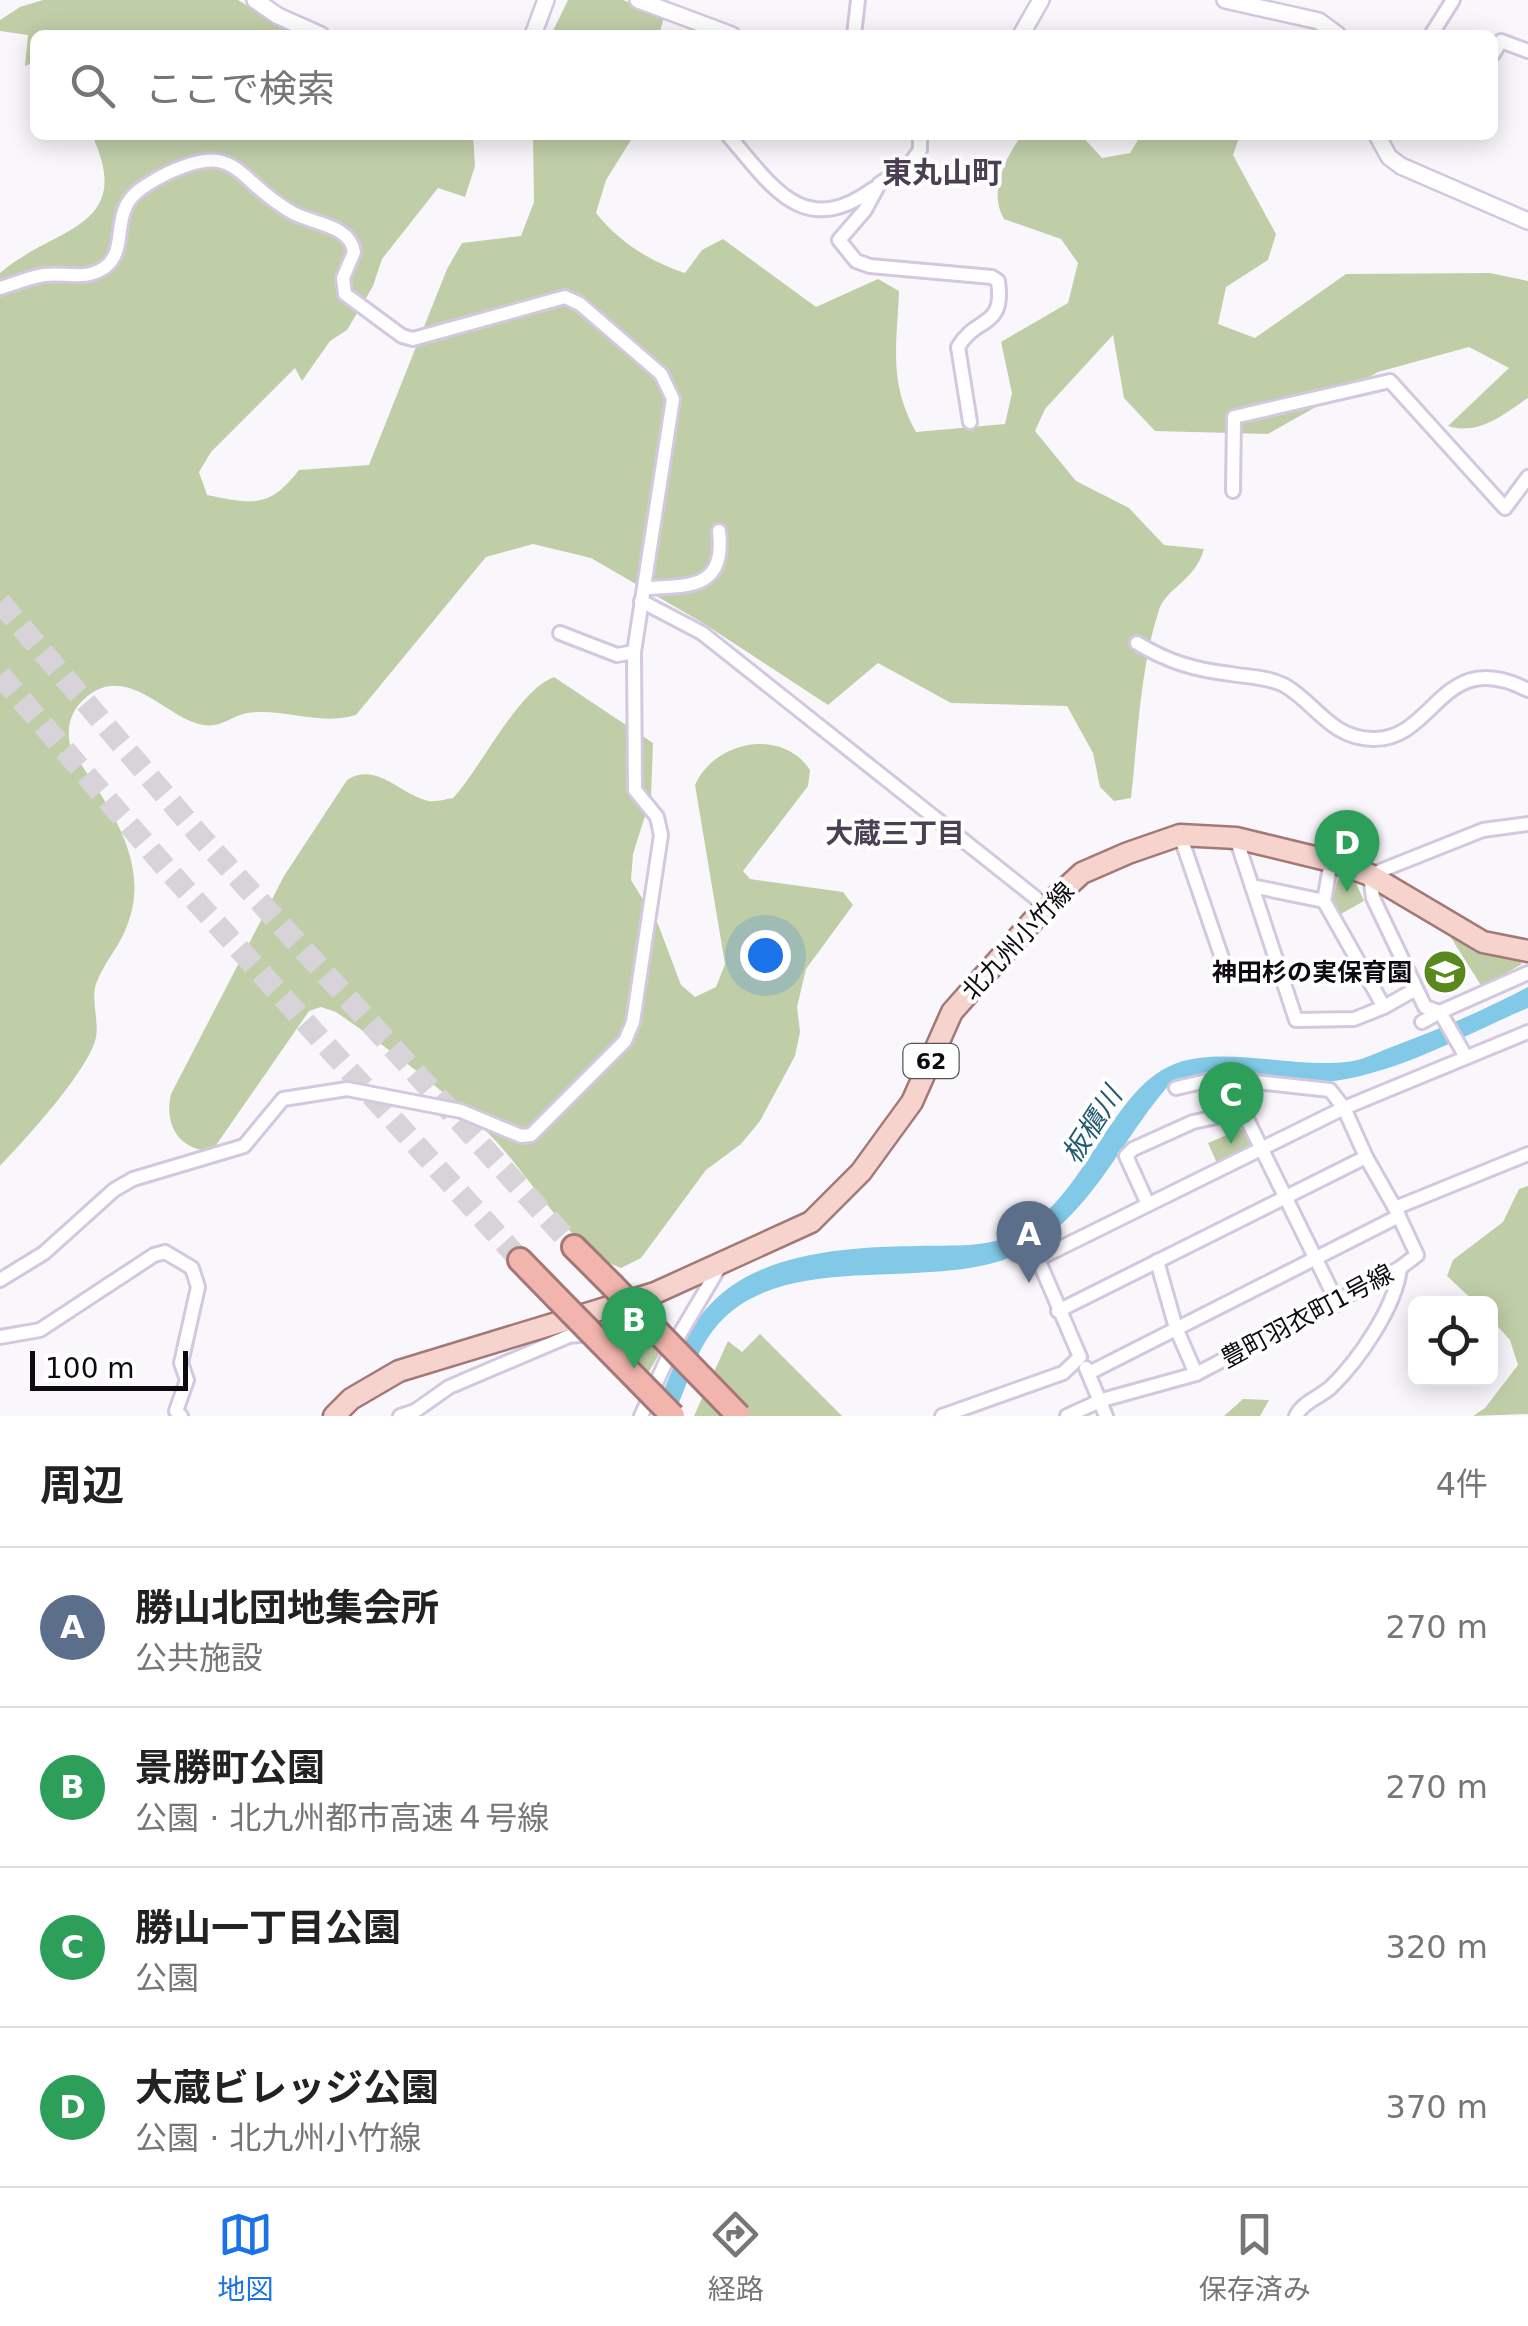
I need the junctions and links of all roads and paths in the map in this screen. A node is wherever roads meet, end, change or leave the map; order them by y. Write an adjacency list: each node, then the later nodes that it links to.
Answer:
1 (255, 0): 8 (street)
2 (546, 0): 9 (street)
3 (638, 0): 10 (street)
4 (858, 0): 11 (street)
5 (1041, 0): 12 (street)
6 (1225, 0): 13 (street)
7 (1453, 0): 14 (street)
8 (309, 30)
9 (536, 30)
10 (719, 30)
11 (855, 30)
12 (1023, 30)
13 (1331, 30)
14 (1434, 30)
15 (1498, 46): 16 (street)
16 (1528, 51)
17 (732, 140): 20 (street)
18 (920, 140): 20 (street)
19 (1380, 140): 21 (street)
20 (879, 184): 23 (street)
21 (1528, 221)
22 (0, 288): 27 (street)
23 (970, 422)
24 (1528, 477): 25 (street)
25 (1232, 491)
26 (719, 532): 27 (street)
27 (643, 594): 30 (street); 39 (street)
28 (560, 633): 30 (street)
29 (1138, 643): 31 (street)
30 (634, 652): 63 (street)
31 (1528, 690)
32 (1528, 824): 36 (street)
33 (1180, 835): 34 (main road, 北九州小竹線 / 62); 39 (main road, 北九州小竹線 / 62); 41 (street)
34 (1236, 838): 35 (main road, 北九州小竹線 / 62); 37 (street)
35 (1332, 861): 36 (main road, 北九州小竹線 / 62); 38 (street)
36 (1370, 874): 40 (main road, 北九州小竹線 / 62); 43 (street)
37 (1252, 886): 38 (street); 44 (street)
38 (1324, 901): 44 (street)
39 (1046, 906): 61 (main road, 北九州小竹線 / 62)
40 (1528, 951)
41 (1222, 958)
42 (1528, 973): 45 (street)
43 (1416, 990): 44 (street); 45 (street)
44 (1384, 1007)
45 (1442, 1015): 46 (street); 48 (street)
46 (1422, 1022)
47 (1528, 1032): 48 (street)
48 (1466, 1058): 50 (street)
49 (1176, 1088): 50 (street)
50 (1344, 1108): 51 (street); 53 (street)
51 (1260, 1148): 54 (street); 55 (street); 55 (street)
52 (1528, 1154): 56 (street)
53 (1366, 1157): 54 (street); 56 (street)
54 (1284, 1196): 58 (street); 60 (street)
55 (1147, 1202): 66 (street)
56 (1397, 1212): 58 (street); 62 (street, 豊町羽衣町1号線)
57 (574, 1247): 79 (highway, bridge)
58 (1315, 1258): 65 (street); 67 (street)
59 (520, 1260): 78 (highway, bridge)
60 (1157, 1261): 66 (street); 67 (street)
61 (722, 1264): 64 (main road, 北九州小竹線 / 62); 77 (street)
62 (1400, 1268): 65 (street, 豊町羽衣町1号線); 83 (street)
63 (0, 1280)
64 (655, 1293): 73 (street); 75 (main road, 北九州小竹線 / 62)
65 (1338, 1304): 71 (street, 豊町羽衣町1号線)
66 (1058, 1311): 69 (street)
67 (1176, 1328): 70 (street); 71 (street)
68 (0, 1337): 74 (street)
69 (1080, 1357): 70 (street); 80 (street)
70 (1089, 1373): 72 (street)
71 (1196, 1374): 72 (street, 豊町羽衣町1号線)
72 (1102, 1400): 81 (street, 豊町羽衣町1号線); 82 (street)
73 (419, 1414): 76 (street)
74 (181, 1416)
75 (334, 1416)
76 (400, 1416)
77 (641, 1416)
78 (673, 1416)
79 (739, 1416)
80 (942, 1416)
81 (1067, 1416)
82 (1106, 1416)
83 (1296, 1416)

